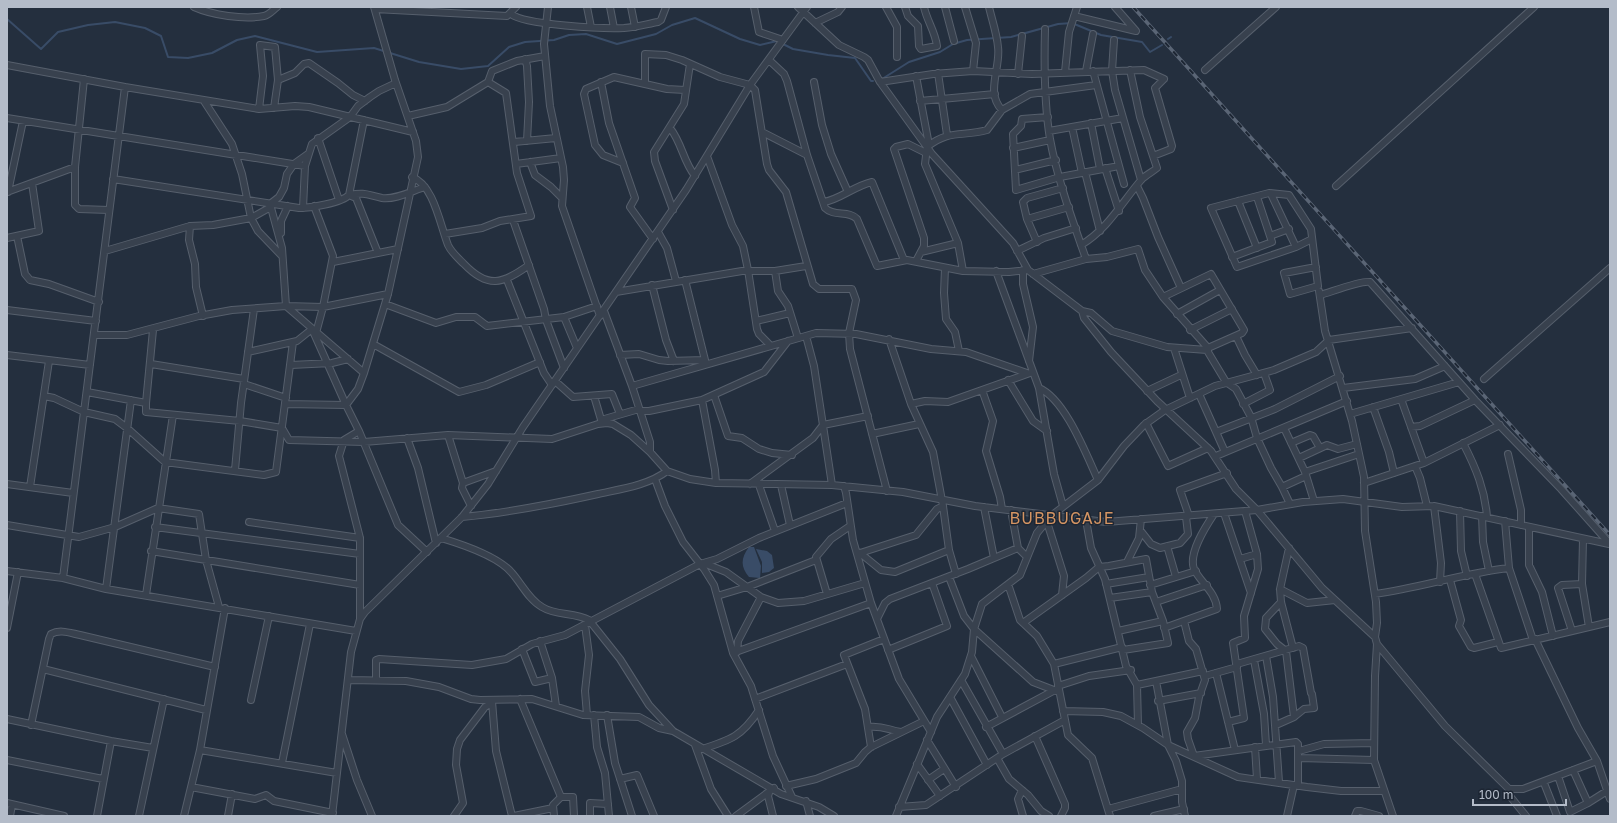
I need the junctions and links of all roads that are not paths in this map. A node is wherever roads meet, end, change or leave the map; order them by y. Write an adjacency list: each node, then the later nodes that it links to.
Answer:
1 (194, 7): 2 (street)
2 (277, 7)
3 (451, 7): 25 (street)
4 (516, 7): 26 (street)
5 (548, 7): 28 (street)
6 (587, 7): 30 (street)
7 (610, 7): 32 (street)
8 (631, 7): 31 (street)
9 (666, 7): 31 (street)
10 (754, 7): 36 (street)
11 (842, 7): 29 (street)
12 (886, 7): 40 (street)
13 (905, 7): 14 (street)
14 (924, 7)
15 (945, 7): 38 (street)
16 (965, 7): 47 (street)
17 (989, 7): 52 (street)
18 (1078, 7): 27 (street)
19 (1115, 7): 27 (street)
20 (1276, 7): 46 (street)
21 (1534, 7): 126 (street)
22 (374, 8): 23 (street); 62 (street)
23 (398, 9): 25 (street)
24 (803, 9): 29 (street); 36 (street)
25 (450, 14): 26 (street)
26 (511, 14): 28 (street)
27 (1074, 16): 50 (street)
28 (546, 23): 30 (street); 39 (street)
29 (815, 23): 61 (street)
30 (591, 27): 32 (street)
31 (635, 27): 32 (street)
32 (614, 28)
33 (1045, 29): 54 (street)
34 (1093, 34): 48 (street)
35 (1022, 36): 53 (street)
36 (783, 40): 42 (street)
37 (1114, 40): 49 (street)
38 (954, 41)
39 (545, 56): 41 (street); 95 (street)
40 (897, 57)
41 (526, 60): 58 (street); 97 (street)
42 (769, 60): 64 (street); 102 (street)
43 (690, 64): 63 (street); 64 (street); 67 (street)
44 (7, 66): 56 (street)
45 (1130, 70): 49 (street); 105 (street); 105 (street)
46 (1205, 70)
47 (973, 71): 51 (street); 52 (street)
48 (1090, 71): 49 (street); 50 (street); 65 (street)
49 (1112, 71): 81 (street)
50 (1065, 72): 54 (street)
51 (938, 73): 55 (street); 70 (street)
52 (995, 73): 53 (street); 69 (street)
53 (1018, 74): 54 (street)
54 (1044, 74): 68 (street)
55 (916, 76): 61 (street); 73 (street)
56 (84, 79): 66 (street); 88 (street)
57 (278, 80): 72 (street); 74 (street); 75 (street)
58 (488, 82): 77 (street); 98 (street)
59 (601, 82): 63 (street); 109 (street); 109 (street)
60 (814, 82): 131 (street)
61 (880, 82): 99 (street)
62 (396, 83): 72 (street); 77 (street)
63 (645, 83): 67 (street)
64 (750, 85): 91 (street); 104 (street)
65 (1096, 85): 68 (street); 84 (street)
66 (125, 87): 71 (street); 93 (street)
67 (685, 90): 87 (street)
68 (1046, 92): 76 (street); 79 (street)
69 (995, 94): 70 (street); 76 (street)
70 (942, 98): 73 (street); 92 (street)
71 (204, 101): 75 (street); 103 (street)
72 (366, 101): 78 (street)
73 (920, 101): 99 (street)
74 (274, 108): 75 (street); 78 (street)
75 (259, 109)
76 (1002, 110): 92 (street)
77 (408, 116): 90 (street)
78 (350, 117): 82 (street); 94 (street)
79 (1048, 117): 89 (street); 100 (street)
80 (7, 118): 83 (street)
81 (1123, 118): 84 (street); 122 (street)
82 (364, 120): 90 (street); 133 (street)
83 (23, 121): 88 (street); 129 (street)
84 (1105, 122): 85 (street); 113 (street)
85 (1091, 124): 86 (street); 115 (street)
86 (1072, 127): 89 (street); 117 (street)
87 (670, 128): 118 (street); 146 (street)
88 (78, 131): 93 (street); 114 (street)
89 (1049, 131): 96 (street)
90 (413, 132): 119 (street)
91 (762, 132): 102 (street); 180 (street)
92 (947, 135): 99 (street)
93 (118, 137): 103 (street); 121 (street)
94 (318, 138): 101 (street); 137 (street)
95 (556, 138): 97 (street); 106 (street)
96 (1050, 140): 100 (street); 107 (street)
97 (527, 141): 98 (street)
98 (514, 142): 111 (street)
99 (927, 148): 163 (street); 170 (street); 171 (street)
100 (1013, 148): 116 (street)
101 (308, 154): 110 (street); 112 (street)
102 (807, 155): 139 (street)
103 (237, 156): 110 (street); 136 (street)
104 (707, 156): 118 (street); 184 (street)
105 (1153, 156): 122 (street)
106 (561, 158): 108 (street); 135 (street)
107 (1056, 160): 116 (street); 120 (street)
108 (530, 162): 111 (street); 135 (street)
109 (623, 163): 160 (street)
110 (294, 164): 112 (street); 140 (street)
111 (516, 164): 149 (street)
112 (305, 166): 144 (street)
113 (1119, 166): 115 (street); 124 (street)
114 (75, 167): 123 (street); 145 (street)
115 (1102, 169): 117 (street); 147 (street)
116 (1015, 170): 120 (street)
117 (1083, 173): 120 (street); 154 (street)
118 (695, 176): 146 (street)
119 (412, 177): 127 (street); 130 (street)
120 (1060, 177): 128 (street)
121 (113, 179): 136 (street); 145 (street)
122 (1141, 180): 125 (street)
123 (32, 183): 129 (street); 157 (street)
124 (1124, 184)
125 (1137, 186): 147 (street); 194 (street)
126 (1336, 186)
127 (425, 187): 130 (street); 156 (street)
128 (1063, 188): 143 (street); 150 (street)
129 (7, 192)
130 (410, 192): 133 (street); 167 (street)
131 (848, 192): 139 (street); 176 (street)
132 (1272, 194): 134 (street); 153 (street); 161 (street)
133 (349, 195): 137 (street); 172 (street)
134 (1257, 196): 138 (street); 158 (street)
135 (562, 198): 203 (street)
136 (246, 200): 140 (street); 148 (street)
137 (339, 200): 142 (street)
138 (1238, 201): 168 (street); 174 (street)
139 (824, 202): 176 (street)
140 (270, 204): 141 (street); 148 (street); 164 (street)
141 (288, 206): 144 (street); 164 (street)
142 (314, 206): 144 (street); 178 (street)
143 (1069, 207): 150 (street); 152 (street)
144 (303, 208)
145 (109, 210): 169 (street)
146 (673, 210): 155 (street)
147 (1118, 212): 154 (street)
148 (251, 218): 151 (street); 173 (street)
149 (514, 220): 156 (street); 179 (street)
150 (1027, 220): 162 (street)
151 (190, 226): 169 (street); 212 (street)
152 (1076, 228): 162 (street); 165 (street)
153 (1289, 229): 158 (street); 166 (street)
154 (1100, 231): 165 (street)
155 (658, 232): 160 (street); 191 (street)
156 (444, 234): 189 (street)
157 (17, 236): 159 (street); 200 (street)
158 (1270, 236): 168 (street)
159 (7, 238)
160 (653, 239): 196 (street)
161 (1312, 239): 166 (street); 181 (street)
162 (1037, 242): 170 (street)
163 (958, 243): 171 (street); 186 (street)
164 (280, 244): 173 (street)
165 (1081, 246): 175 (street)
166 (1296, 247): 174 (street)
167 (398, 248): 172 (street); 197 (street)
168 (1257, 248): 174 (street)
169 (104, 251): 200 (street)
170 (1017, 251): 187 (street)
171 (921, 252): 177 (street)
172 (378, 253): 178 (street)
173 (282, 256): 202 (street)
174 (1232, 257)
175 (1086, 259): 187 (street); 199 (street)
176 (904, 260): 177 (street)
177 (916, 261): 182 (street)
178 (333, 262): 204 (street)
179 (529, 265): 189 (street); 214 (street)
180 (806, 266): 185 (street); 222 (street)
181 (1316, 267): 193 (street); 193 (street)
182 (945, 268): 186 (street); 236 (street)
183 (1610, 268): 258 (street)
184 (748, 270): 185 (street); 190 (street); 216 (street)
185 (775, 271): 210 (street)
186 (963, 271): 188 (street)
187 (1028, 271): 188 (street); 208 (street); 243 (street)
188 (996, 272): 243 (street)
189 (507, 280): 217 (street)
190 (685, 280): 191 (street); 245 (street)
191 (676, 281): 192 (street)
192 (652, 285): 196 (street); 242 (street)
193 (1317, 287): 198 (street)
194 (1181, 288): 195 (street); 199 (street)
195 (1220, 290): 205 (street); 211 (street)
196 (616, 292): 209 (street)
197 (388, 294): 201 (street); 204 (street)
198 (1320, 295): 218 (street); 228 (street)
199 (1163, 297): 211 (street)
200 (98, 302): 215 (street)
201 (385, 304): 217 (street); 231 (street)
202 (286, 306): 204 (street); 206 (street); 221 (street)
203 (597, 306): 209 (street); 213 (street)
204 (324, 307): 221 (street)
205 (1232, 308): 220 (street); 225 (street)
206 (254, 309): 212 (street); 237 (street)
207 (7, 310): 215 (street)
208 (1082, 311): 234 (street); 268 (street)
209 (602, 313): 233 (street); 239 (street)
210 (790, 313): 216 (street); 226 (street)
211 (1177, 314): 220 (street)
212 (203, 316): 219 (street)
213 (564, 317): 214 (street); 233 (street)
214 (546, 320): 217 (street); 251 (street)
215 (96, 321): 223 (street)
216 (756, 321): 232 (street)
217 (522, 322): 244 (street)
218 (1412, 328): 228 (street); 250 (street)
219 (154, 330): 223 (street); 247 (street)
220 (1190, 330): 235 (street)
221 (314, 331): 230 (street); 240 (street); 246 (street)
222 (849, 333): 224 (street); 227 (street); 292 (street)
223 (94, 335): 248 (street)
224 (806, 336): 226 (street); 298 (street)
225 (1236, 336): 235 (street); 256 (street)
226 (798, 338): 229 (street)
227 (889, 339): 236 (street); 282 (street)
228 (1329, 340): 254 (street); 257 (street)
229 (788, 341): 232 (street); 271 (street)
230 (293, 342): 237 (street); 249 (street)
231 (373, 344): 244 (street); 252 (street)
232 (771, 346): 245 (street)
233 (577, 348): 251 (street)
234 (1174, 348): 235 (street); 255 (street)
235 (1207, 349): 261 (street)
236 (959, 351): 253 (street)
237 (248, 352): 260 (street)
238 (7, 355): 241 (street)
239 (620, 355): 242 (street); 264 (street)
240 (348, 359): 246 (street); 252 (street)
241 (49, 361): 248 (street); 272 (street)
242 (674, 361): 245 (street)
243 (1029, 361): 253 (street)
244 (540, 362): 263 (street)
245 (706, 362): 264 (street)
246 (327, 363): 249 (street); 284 (street)
247 (151, 364): 260 (street); 281 (street)
248 (90, 365): 269 (street)
249 (291, 365): 279 (street)
250 (1446, 366): 262 (street); 266 (street)
251 (564, 368): 263 (street)
252 (364, 373): 284 (street)
253 (1030, 373): 259 (street); 265 (street)
254 (1264, 373): 256 (street); 283 (street)
255 (1181, 375): 268 (street); 274 (street)
256 (1257, 375): 261 (street)
257 (1340, 376): 266 (street); 293 (street)
258 (1484, 379)
259 (1008, 380): 267 (street); 305 (street)
260 (244, 382): 279 (street); 294 (street)
261 (1226, 382): 270 (street); 283 (street)
262 (1459, 382): 275 (street); 278 (street)
263 (553, 383): 273 (street); 309 (street)
264 (632, 386): 286 (street)
265 (1039, 388): 305 (street); 336 (street)
266 (1343, 388): 280 (street)
267 (982, 390): 282 (street); 362 (street)
268 (1147, 391): 287 (street)
269 (87, 392): 276 (street); 288 (street)
270 (1199, 394): 274 (street); 306 (street)
271 (714, 395): 277 (street); 323 (street)
272 (44, 396): 288 (street); 346 (street)
273 (594, 396): 289 (street); 295 (street)
274 (1190, 398): 287 (street)
275 (1401, 399): 285 (street); 300 (street)
276 (131, 400): 281 (street); 301 (street)
277 (702, 400): 286 (street); 338 (street)
278 (1475, 400): 299 (street); 300 (street)
279 (286, 401): 284 (street); 302 (street)
280 (1347, 401): 290 (street); 303 (street)
281 (146, 403): 291 (street)
282 (910, 404): 297 (street)
283 (1243, 404): 293 (street)
284 (346, 405): 304 (street)
285 (1373, 407): 290 (street); 333 (street)
286 (639, 409): 289 (street); 319 (street)
287 (1165, 410): 296 (street); 317 (street)
288 (84, 412): 301 (street); 349 (street)
289 (620, 414): 295 (street)
290 (1350, 414): 315 (street)
291 (173, 415): 294 (street); 326 (street)
292 (868, 416): 298 (street); 307 (street)
293 (1251, 417): 306 (street); 311 (street)
294 (240, 421): 302 (street); 329 (street)
295 (602, 422): 309 (street); 319 (street)
296 (1146, 423): 317 (street); 336 (street)
297 (919, 424): 307 (street); 350 (street)
298 (823, 425): 323 (street); 343 (street)
299 (1500, 425): 316 (street); 391 (street)
300 (1411, 427): 327 (street)
301 (127, 428): 326 (street); 380 (street)
302 (282, 428): 312 (street); 329 (street)
303 (1284, 428): 311 (street); 314 (street)
304 (359, 431): 312 (street); 313 (street)
305 (1047, 431): 357 (street)
306 (1216, 432): 320 (street)
307 (872, 434): 348 (street)
308 (448, 435): 309 (street); 310 (street); 337 (street)
309 (517, 437): 330 (street)
310 (407, 438): 313 (street); 390 (street)
311 (1257, 438): 320 (street); 347 (street)
312 (344, 440): 313 (street); 388 (street)
313 (364, 442): 397 (street)
314 (1291, 443): 318 (street); 325 (street)
315 (1357, 444): 318 (street); 321 (street)
316 (1463, 444): 327 (street); 371 (street)
317 (1208, 448): 324 (street)
318 (1320, 448): 325 (street)
319 (650, 452): 331 (street)
320 (1225, 452): 324 (street)
321 (1359, 454): 334 (street); 339 (street)
322 (1508, 454): 379 (street)
323 (792, 455): 341 (street)
324 (1216, 456): 332 (street)
325 (1298, 458): 334 (street)
326 (165, 462): 329 (street); 361 (street)
327 (1424, 463): 328 (street)
328 (1415, 466): 333 (street); 358 (street)
329 (236, 470)
330 (496, 471): 337 (street); 355 (street)
331 (667, 471): 335 (street); 338 (street)
332 (1227, 473): 364 (street); 369 (street)
333 (1394, 473): 339 (street)
334 (1306, 474): 347 (street); 351 (street)
335 (655, 479): 370 (street); 407 (street)
336 (1098, 480): 357 (street)
337 (463, 483): 355 (street)
338 (716, 483): 341 (street)
339 (1364, 483): 352 (street)
340 (7, 484): 346 (street)
341 (750, 484): 342 (street)
342 (760, 484): 344 (street); 385 (street)
343 (832, 485): 344 (street); 345 (street)
344 (781, 486): 378 (street)
345 (844, 486): 348 (street); 353 (street)
346 (30, 487): 349 (street)
347 (1282, 487): 354 (street)
348 (887, 491): 350 (street)
349 (73, 493): 387 (street)
350 (941, 499): 356 (street); 360 (street)
351 (1314, 501): 352 (street); 354 (street)
352 (1364, 502): 358 (street); 437 (street)
353 (847, 503): 378 (street); 381 (street)
354 (1290, 504): 364 (street)
355 (471, 506): 370 (street)
356 (943, 506): 395 (street); 399 (street)
357 (1063, 506): 373 (street)
358 (1427, 506): 359 (street)
359 (1434, 506): 366 (street); 422 (street)
360 (984, 507): 362 (street); 402 (street)
361 (158, 508): 380 (street); 382 (street); 386 (street)
362 (1002, 510): 363 (street)
363 (1011, 510): 373 (street); 393 (street)
364 (1257, 510): 365 (street); 394 (street)
365 (1244, 511): 367 (street); 400 (street)
366 (1460, 511): 371 (street); 416 (street)
367 (1224, 513): 368 (street); 403 (street)
368 (1214, 514): 369 (street); 411 (street)
369 (1187, 516): 372 (street); 392 (street)
370 (462, 517): 390 (street)
371 (1485, 517): 376 (street); 412 (street)
372 (1141, 518): 374 (street); 384 (street)
373 (1049, 519): 374 (street); 401 (street); 439 (street)
374 (1086, 520): 408 (street)
375 (250, 522): 388 (street)
376 (1505, 522): 379 (street); 409 (street)
377 (7, 524): 387 (street)
378 (790, 524): 385 (street)
379 (1521, 525): 383 (street)
380 (114, 526): 387 (street); 432 (street)
381 (850, 526): 399 (street); 405 (street)
382 (155, 527): 386 (street); 396 (street)
383 (1529, 527): 389 (street); 463 (street)
384 (1140, 530): 392 (street); 406 (street)
385 (775, 531): 407 (street)
386 (202, 533): 398 (street); 404 (street)
387 (69, 536): 420 (street)
388 (360, 538): 398 (street)
389 (1583, 539): 391 (street); 427 (street)
390 (439, 540): 397 (street); 453 (street)
391 (1610, 544)
392 (1167, 546): 419 (street)
393 (1018, 548): 401 (street); 402 (street)
394 (1288, 548): 433 (street); 443 (street)
395 (949, 550): 399 (street); 414 (street)
396 (151, 552): 404 (street); 438 (street)
397 (427, 552): 449 (street)
398 (360, 554): 428 (street)
399 (858, 554): 423 (street)
400 (1257, 554): 403 (street); 435 (street)
401 (1027, 557): 425 (street)
402 (994, 558): 414 (street)
403 (1240, 559): 435 (street)
404 (206, 560): 428 (street); 447 (street)
405 (816, 560): 431 (street); 436 (street)
406 (1127, 562): 408 (street); 418 (street)
407 (702, 564): 431 (street); 440 (street); 453 (street)
408 (1099, 567): 426 (street); 439 (street)
409 (1509, 568): 412 (street); 466 (street)
410 (7, 571): 413 (street)
411 (1196, 571): 419 (street); 430 (street)
412 (1489, 571): 415 (street)
413 (18, 572): 420 (street); 458 (street)
414 (956, 574): 417 (street)
415 (1475, 574): 416 (street); 468 (street)
416 (1467, 576): 421 (street)
417 (948, 577): 424 (street); 459 (street)
418 (1149, 577): 426 (street); 429 (street)
419 (1176, 577): 429 (street)
420 (63, 578): 432 (street)
421 (1450, 580): 422 (street); 468 (street)
422 (1440, 582): 437 (street)
423 (865, 583): 436 (street); 446 (street)
424 (932, 583): 450 (street); 473 (street)
425 (1008, 584): 454 (street); 459 (street)
426 (1106, 584): 442 (street)
427 (1582, 584): 457 (street); 462 (street)
428 (360, 585): 449 (street)
429 (1150, 585): 434 (street)
430 (1207, 585): 444 (street); 451 (street)
431 (747, 588): 440 (street); 441 (street)
432 (106, 589): 438 (street)
433 (1280, 589): 443 (street); 445 (street)
434 (1152, 592): 442 (street); 444 (street)
435 (1251, 593): 481 (street)
436 (826, 594): 441 (street)
437 (1375, 594): 464 (street)
438 (146, 595): 447 (street)
439 (1062, 595): 454 (street)
440 (717, 596): 475 (street)
441 (761, 597): 475 (street)
442 (1110, 598): 461 (street)
443 (1335, 600): 464 (street)
444 (1156, 602): 456 (street)
445 (1281, 602): 470 (street); 474 (street)
446 (871, 603): 450 (street); 475 (street)
447 (222, 608): 448 (street); 482 (street)
448 (270, 616): 455 (street); 499 (street)
449 (360, 619): 460 (street)
450 (877, 619): 465 (street)
451 (1184, 621): 456 (street); 486 (street)
452 (1610, 622): 457 (street)
453 (588, 623): 467 (street); 506 (street); 521 (street)
454 (1023, 623): 480 (street)
455 (310, 624): 460 (street); 545 (street)
456 (1163, 624): 461 (street); 472 (street)
457 (1589, 627): 462 (street)
458 (7, 628)
459 (974, 629): 476 (street); 493 (street)
460 (356, 631): 488 (street)
461 (1118, 631): 472 (street)
462 (1572, 631): 463 (street)
463 (1553, 636): 466 (street)
464 (1375, 637): 469 (street)
465 (884, 639): 473 (street); 479 (street)
466 (1534, 640): 468 (street); 544 (street)
467 (540, 642): 471 (street); 487 (street)
468 (1498, 642)
469 (1377, 644): 528 (street); 563 (street)
470 (1294, 648): 474 (street); 509 (street)
471 (522, 649): 487 (street); 489 (street)
472 (1122, 649): 480 (street); 484 (street)
473 (888, 650): 513 (street)
474 (1286, 650): 477 (street); 509 (street)
475 (735, 652): 497 (street)
476 (971, 656): 490 (street); 510 (street)
477 (1266, 656): 478 (street); 517 (street)
478 (1254, 660): 481 (street); 531 (street)
479 (847, 664): 497 (street); 518 (street)
480 (1054, 664): 493 (street)
481 (1237, 665): 485 (street); 514 (street)
482 (215, 667): 483 (street); 503 (street)
483 (43, 669): 498 (street); 515 (street)
484 (1131, 670): 492 (street); 493 (street)
485 (1216, 673): 486 (street); 514 (street)
486 (1204, 674): 491 (street); 494 (street)
487 (552, 678): 502 (street)
488 (348, 680): 489 (street); 520 (street)
489 (376, 680): 501 (street)
490 (962, 680): 495 (street); 519 (street)
491 (1156, 681): 492 (street); 500 (street)
492 (1137, 685): 516 (street)
493 (1058, 689): 505 (street); 510 (street)
494 (1201, 693): 500 (street); 540 (street)
495 (950, 697): 523 (street); 547 (street)
496 (520, 699): 501 (street); 502 (street); 571 (street)
497 (755, 699): 504 (street)
498 (164, 700): 503 (street); 534 (street)
499 (251, 700)
500 (1158, 701): 530 (street)
501 (492, 702): 590 (street); 591 (street)
502 (556, 706): 506 (street)
503 (206, 710): 536 (street)
504 (759, 710): 535 (street); 559 (street)
505 (1063, 711): 512 (street); 516 (street)
506 (587, 715): 507 (street)
507 (594, 715): 508 (street); 577 (street)
508 (607, 715): 521 (street); 554 (street)
509 (1294, 717): 517 (street)
510 (1002, 718): 519 (street)
511 (7, 719): 515 (street)
512 (1065, 720): 524 (street); 580 (street)
513 (924, 721): 522 (street); 523 (street)
514 (1228, 722): 537 (street)
515 (31, 724): 526 (street)
516 (1138, 725): 530 (street)
517 (1276, 725): 527 (street)
518 (868, 727): 522 (street); 532 (street)
519 (986, 727): 539 (street)
520 (342, 732): 550 (street); 589 (street)
521 (673, 732): 529 (street)
522 (902, 732): 532 (street)
523 (931, 732): 525 (street)
524 (1035, 736): 539 (street); 606 (street)
525 (927, 740): 546 (street); 548 (street)
526 (111, 741): 534 (street); 552 (street)
527 (1277, 743): 531 (street); 538 (street); 556 (street)
528 (1374, 743): 538 (street); 543 (street)
529 (695, 745): 535 (street); 598 (street)
530 (1168, 745): 540 (street); 565 (street)
531 (1266, 745): 533 (street)
532 (871, 747): 559 (street)
533 (1255, 747): 537 (street); 553 (street)
534 (153, 748): 586 (street)
535 (702, 749): 562 (street)
536 (200, 750): 545 (street); 561 (street)
537 (1235, 750): 540 (street)
538 (1299, 751): 541 (street)
539 (1000, 756): 547 (street); 564 (street)
540 (1194, 756): 553 (street)
541 (1299, 758): 543 (street); 558 (street)
542 (7, 760): 552 (street)
543 (1374, 760): 566 (street)
544 (1597, 761): 549 (street); 567 (street)
545 (282, 763): 550 (street)
546 (917, 764): 555 (street); 579 (street)
547 (987, 766): 560 (street)
548 (944, 769): 555 (street); 560 (street)
549 (1573, 770): 551 (street); 575 (street)
550 (337, 773): 582 (street)
551 (1558, 776): 557 (street); 575 (street)
552 (104, 779): 585 (street)
553 (1257, 779): 556 (street)
554 (620, 780): 596 (street); 597 (street)
555 (928, 780): 570 (street)
556 (1279, 782): 558 (street)
557 (1544, 783): 563 (street); 615 (street)
558 (1296, 785): 566 (street); 610 (street)
559 (786, 786): 572 (street)
560 (956, 786): 570 (street)
561 (191, 787): 569 (street); 587 (street)
562 (774, 788): 568 (street); 572 (street)
563 (1509, 789): 614 (street)
564 (1022, 790): 604 (street); 605 (street)
565 (1182, 790): 580 (street); 581 (street)
566 (1384, 791): 613 (street)
567 (1607, 791): 573 (street); 575 (street)
568 (769, 793): 599 (street); 600 (street)
569 (232, 794): 582 (street); 588 (street)
570 (940, 796): 579 (street)
571 (561, 797): 578 (street); 593 (street)
572 (792, 797): 574 (street)
573 (1610, 799)
574 (806, 801): 601 (street); 602 (street)
575 (1588, 803)
576 (10, 804): 583 (street); 584 (street)
577 (608, 804): 594 (street); 595 (street)
578 (553, 808): 591 (street); 592 (street)
579 (899, 808): 603 (street)
580 (1108, 809): 607 (street)
581 (1184, 809): 608 (street); 609 (street)
582 (332, 814)
583 (10, 816)
584 (64, 816)
585 (97, 816)
586 (139, 816)
587 (184, 816)
588 (228, 816)
589 (372, 816)
590 (454, 816)
591 (513, 816)
592 (554, 816)
593 (574, 816)
594 (590, 816)
595 (609, 816)
596 (632, 816)
597 (654, 816)
598 (728, 816)
599 (736, 816)
600 (773, 816)
601 (810, 816)
602 (834, 816)
603 (896, 816)
604 (1023, 816)
605 (1049, 816)
606 (1061, 816)
607 (1110, 816)
608 (1154, 816)
609 (1185, 816)
610 (1287, 816)
611 (1355, 816): 612 (street)
612 (1379, 816)
613 (1393, 816)
614 (1526, 816)
615 (1557, 816)

